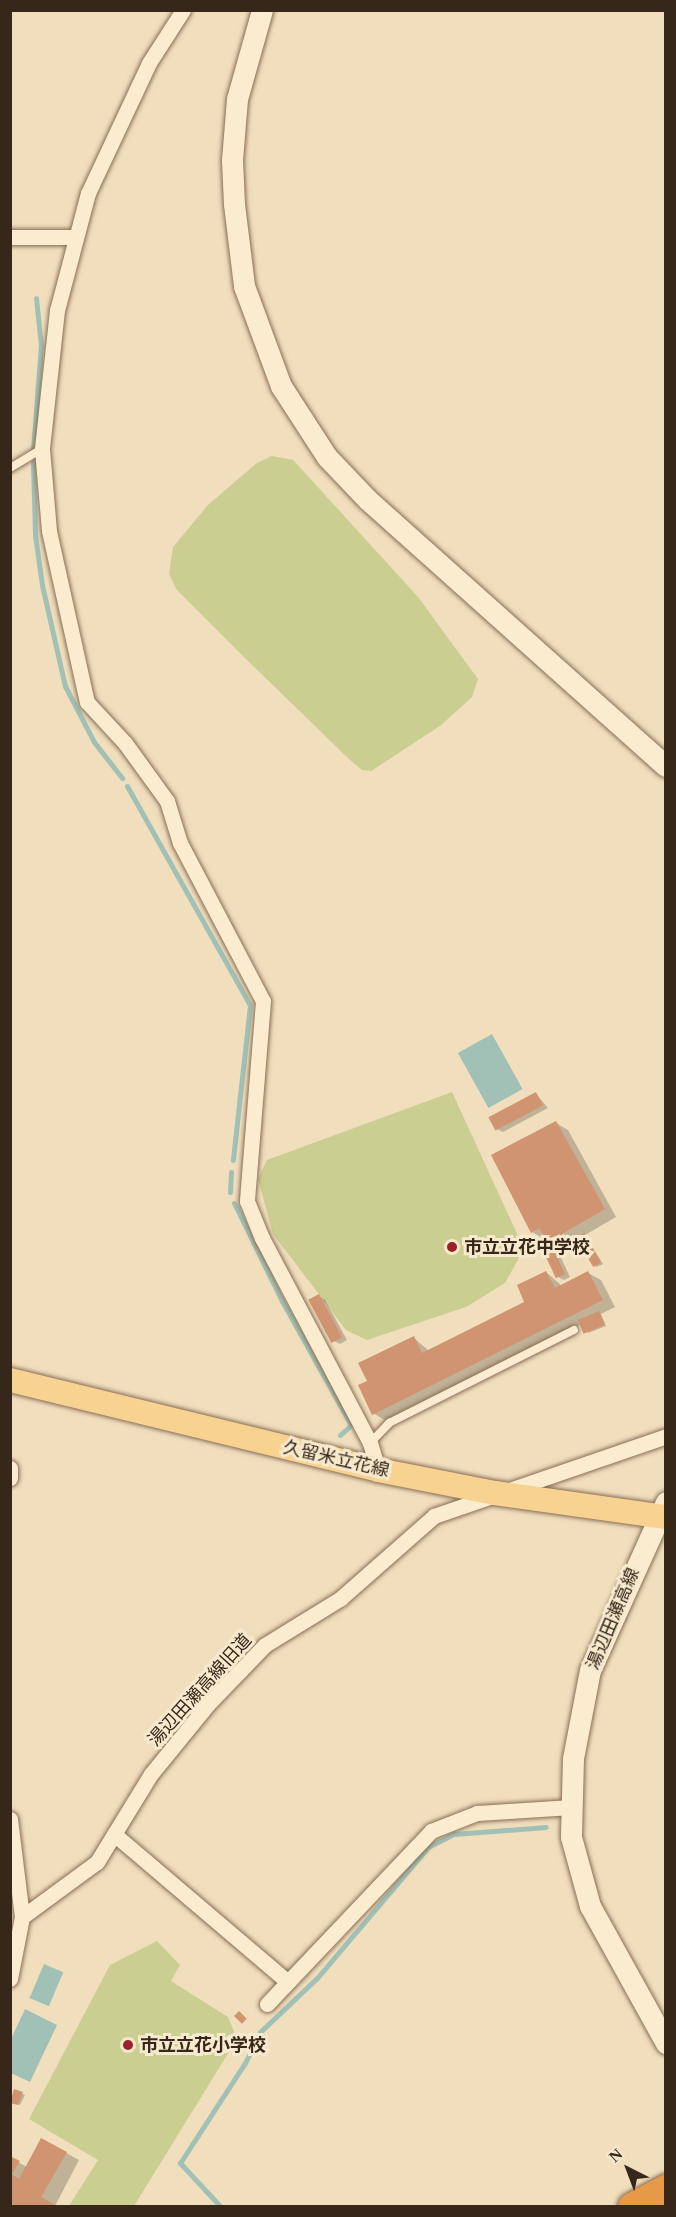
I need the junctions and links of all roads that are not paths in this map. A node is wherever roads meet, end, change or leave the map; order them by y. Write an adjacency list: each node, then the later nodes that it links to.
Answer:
1 (183, 10): 4 (street)
2 (262, 10): 7 (street)
3 (10, 237): 4 (street)
4 (76, 237): 5 (street)
5 (42, 449): 6 (lane); 11 (street)
6 (10, 468)
7 (666, 766)
8 (574, 1330): 11 (lane)
9 (10, 1380): 13 (main road, 久留米立花線)
10 (666, 1436): 15 (street, 湯辺田瀬高線旧道)
11 (370, 1443): 13 (street)
12 (10, 1468): 14 (street)
13 (378, 1470): 15 (main road, 久留米立花線)
14 (10, 1478)
15 (495, 1493): 16 (main road, 久留米立花線); 19 (street, 湯辺田瀬高線旧道)
16 (662, 1512): 17 (street, 湯辺田瀬高線)
17 (572, 1807): 22 (street); 24 (street, 湯辺田瀬高線)
18 (10, 1819): 20 (street)
19 (114, 1834): 20 (street, 湯辺田瀬高線旧道); 22 (street)
20 (22, 1917): 21 (street)
21 (10, 1979)
22 (288, 1982): 23 (street)
23 (267, 2004)
24 (666, 2043)
25 (666, 2187): 26 (highway)
26 (631, 2206)

